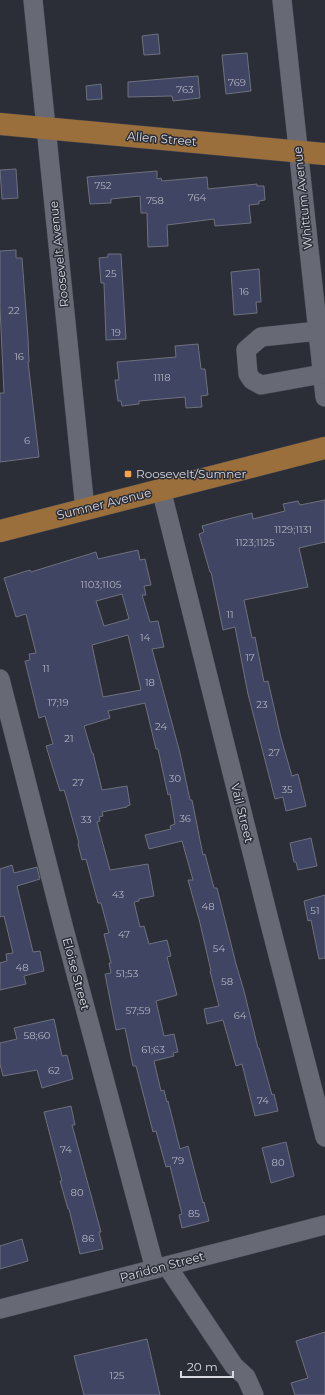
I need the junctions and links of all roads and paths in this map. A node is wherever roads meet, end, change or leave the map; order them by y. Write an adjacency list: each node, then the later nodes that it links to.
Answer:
1 (33, 0): 4 (street, Roosevelt Avenue)
2 (282, 0): 5 (street, Whittum Avenue)
3 (0, 124): 4 (main road, Allen Street)
4 (46, 129): 5 (main road, Allen Street); 12 (street, Roosevelt Avenue)
5 (297, 152): 6 (main road, Allen Street); 7 (street, Whittum Avenue)
6 (325, 154)
7 (318, 331): 8 (street, Whittum Avenue); 8 (street)
8 (322, 374): 9 (street, Whittum Avenue)
9 (325, 397)
10 (325, 448): 11 (main road, Sumner Avenue)
11 (161, 489): 12 (main road, Sumner Avenue); 15 (street, Vail Street)
12 (85, 509): 13 (main road, Sumner Avenue)
13 (0, 531)
14 (0, 679): 17 (street, Eloise Street)
15 (325, 1137)
16 (325, 1225): 17 (street, Paridon Street)
17 (161, 1267): 18 (street, Paridon Street); 19 (street, Eloise Street)
18 (0, 1309)
19 (254, 1395)

